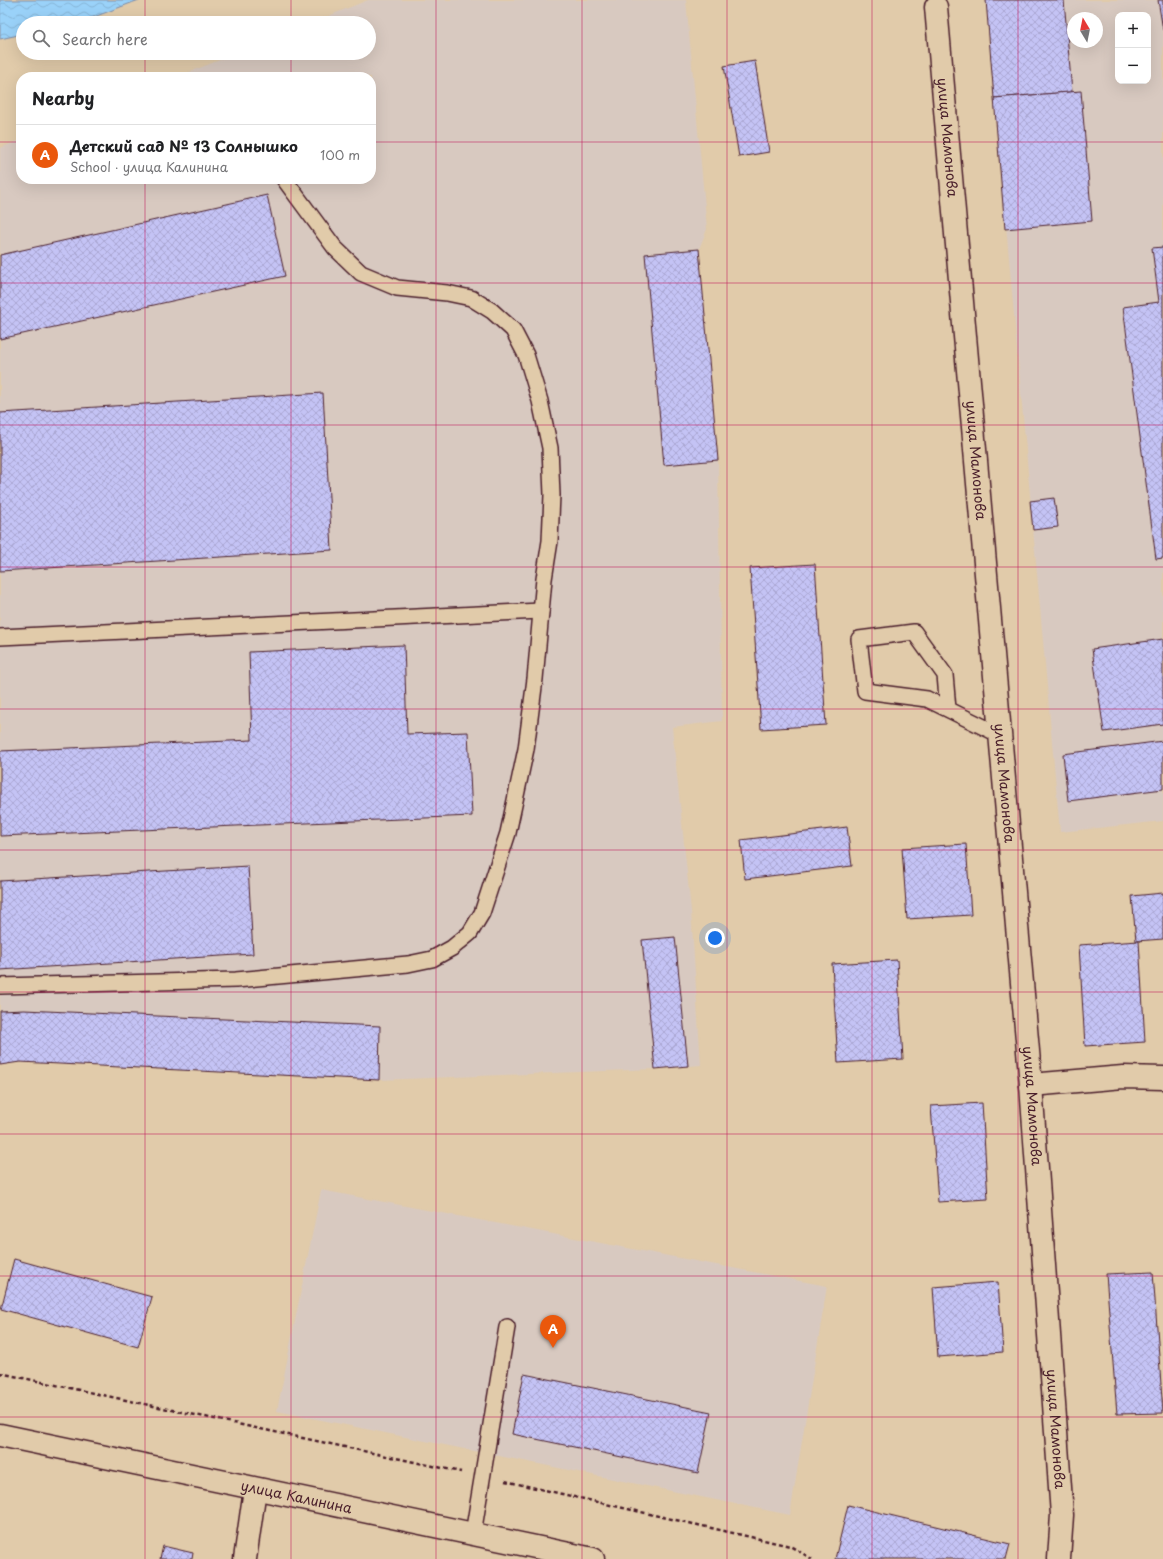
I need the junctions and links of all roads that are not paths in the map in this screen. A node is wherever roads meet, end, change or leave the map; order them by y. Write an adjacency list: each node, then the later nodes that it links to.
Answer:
1 (936, 7): 6 (street, улица Мамонова)
2 (288, 184): 3 (lane)
3 (541, 611): 4 (lane); 7 (lane)
4 (0, 637)
5 (948, 709): 5 (lane); 6 (lane)
6 (1000, 735): 9 (street, улица Мамонова)
7 (0, 986)
8 (1163, 1078): 9 (street)
9 (1031, 1085): 17 (street, улица Мамонова)
10 (507, 1327): 13 (lane)
11 (0, 1435): 12 (street, улица Калинина)
12 (255, 1489): 13 (street, улица Калинина); 15 (street)
13 (473, 1534): 14 (street, улица Калинина)
14 (531, 1552): 16 (street, улица Калинина)
15 (245, 1559)
16 (593, 1559)
17 (1059, 1559)

